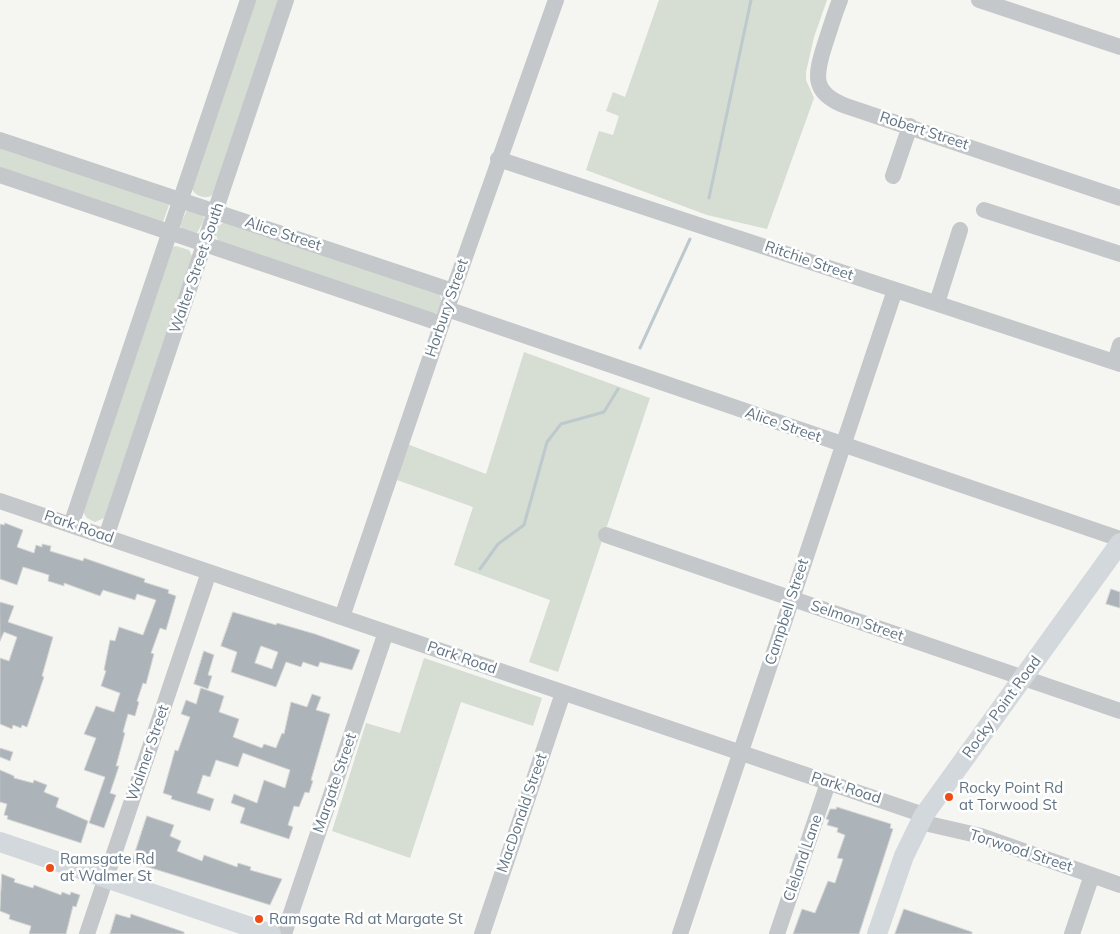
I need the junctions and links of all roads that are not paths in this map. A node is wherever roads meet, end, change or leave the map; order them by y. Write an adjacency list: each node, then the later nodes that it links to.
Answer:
1 (248, 0): 13 (street)
2 (286, 0): 15 (street, Walter Street South)
3 (556, 0): 9 (street, Horbury Street)
4 (840, 0): 7 (street, Robert Street)
5 (979, 0): 6 (street)
6 (1120, 47)
7 (910, 126): 11 (street); 12 (street, Robert Street)
8 (0, 140): 13 (street, Alice Street)
9 (498, 160): 20 (street, Ritchie Street); 21 (street, Horbury Street)
10 (0, 175): 17 (street, Alice Street)
11 (893, 176)
12 (1120, 198)
13 (179, 200): 15 (street, Alice Street); 17 (street)
14 (984, 210): 19 (street)
15 (216, 212): 18 (street, Walter Street South); 21 (street, Alice Street)
16 (960, 230): 22 (street)
17 (168, 233): 18 (street, Alice Street); 28 (street)
18 (204, 246): 23 (street, Alice Street); 30 (street, Walter Street South)
19 (1120, 254)
20 (896, 290): 22 (street, Ritchie Street); 26 (street, Campbell Street)
21 (453, 291): 23 (street, Horbury Street)
22 (937, 303): 25 (street, Ritchie Street)
23 (444, 317): 26 (street, Alice Street); 35 (street, Horbury Street)
24 (1120, 344): 25 (street)
25 (1118, 363)
26 (844, 446): 31 (street, Alice Street); 34 (street, Campbell Street)
27 (0, 501): 28 (street, Park Road)
28 (71, 525): 30 (street, Park Road)
29 (606, 535): 34 (street, Selmon Street)
30 (106, 536): 33 (street, Park Road)
31 (1120, 539)
32 (1120, 543): 37 (main road, Rocky Point Road)
33 (209, 572): 35 (street, Park Road); 45 (street, Walmer Street)
34 (792, 599): 37 (street, Selmon Street); 40 (street, Campbell Street)
35 (342, 617): 36 (street, Park Road)
36 (386, 632): 38 (street, Park Road); 49 (street, Margate Street)
37 (1024, 677): 39 (street, Selmon Street); 42 (main road, Rocky Point Road)
38 (563, 693): 40 (street, Park Road); 50 (street, MacDonald Street)
39 (1120, 711)
40 (741, 753): 41 (street, Park Road); 51 (street, Campbell Street)
41 (828, 783): 42 (street, Park Road); 52 (street, Cleland Lane)
42 (922, 818): 44 (street, Torwood Street); 53 (main road, Rocky Point Road)
43 (0, 842): 45 (main road)
44 (1092, 875): 46 (street, Torwood Street); 54 (street)
45 (106, 878): 47 (street, Walmer Street); 48 (main road)
46 (1120, 885)
47 (87, 934)
48 (271, 934)
49 (284, 934)
50 (482, 934)
51 (680, 934)
52 (777, 934)
53 (877, 934)
54 (1072, 934)

